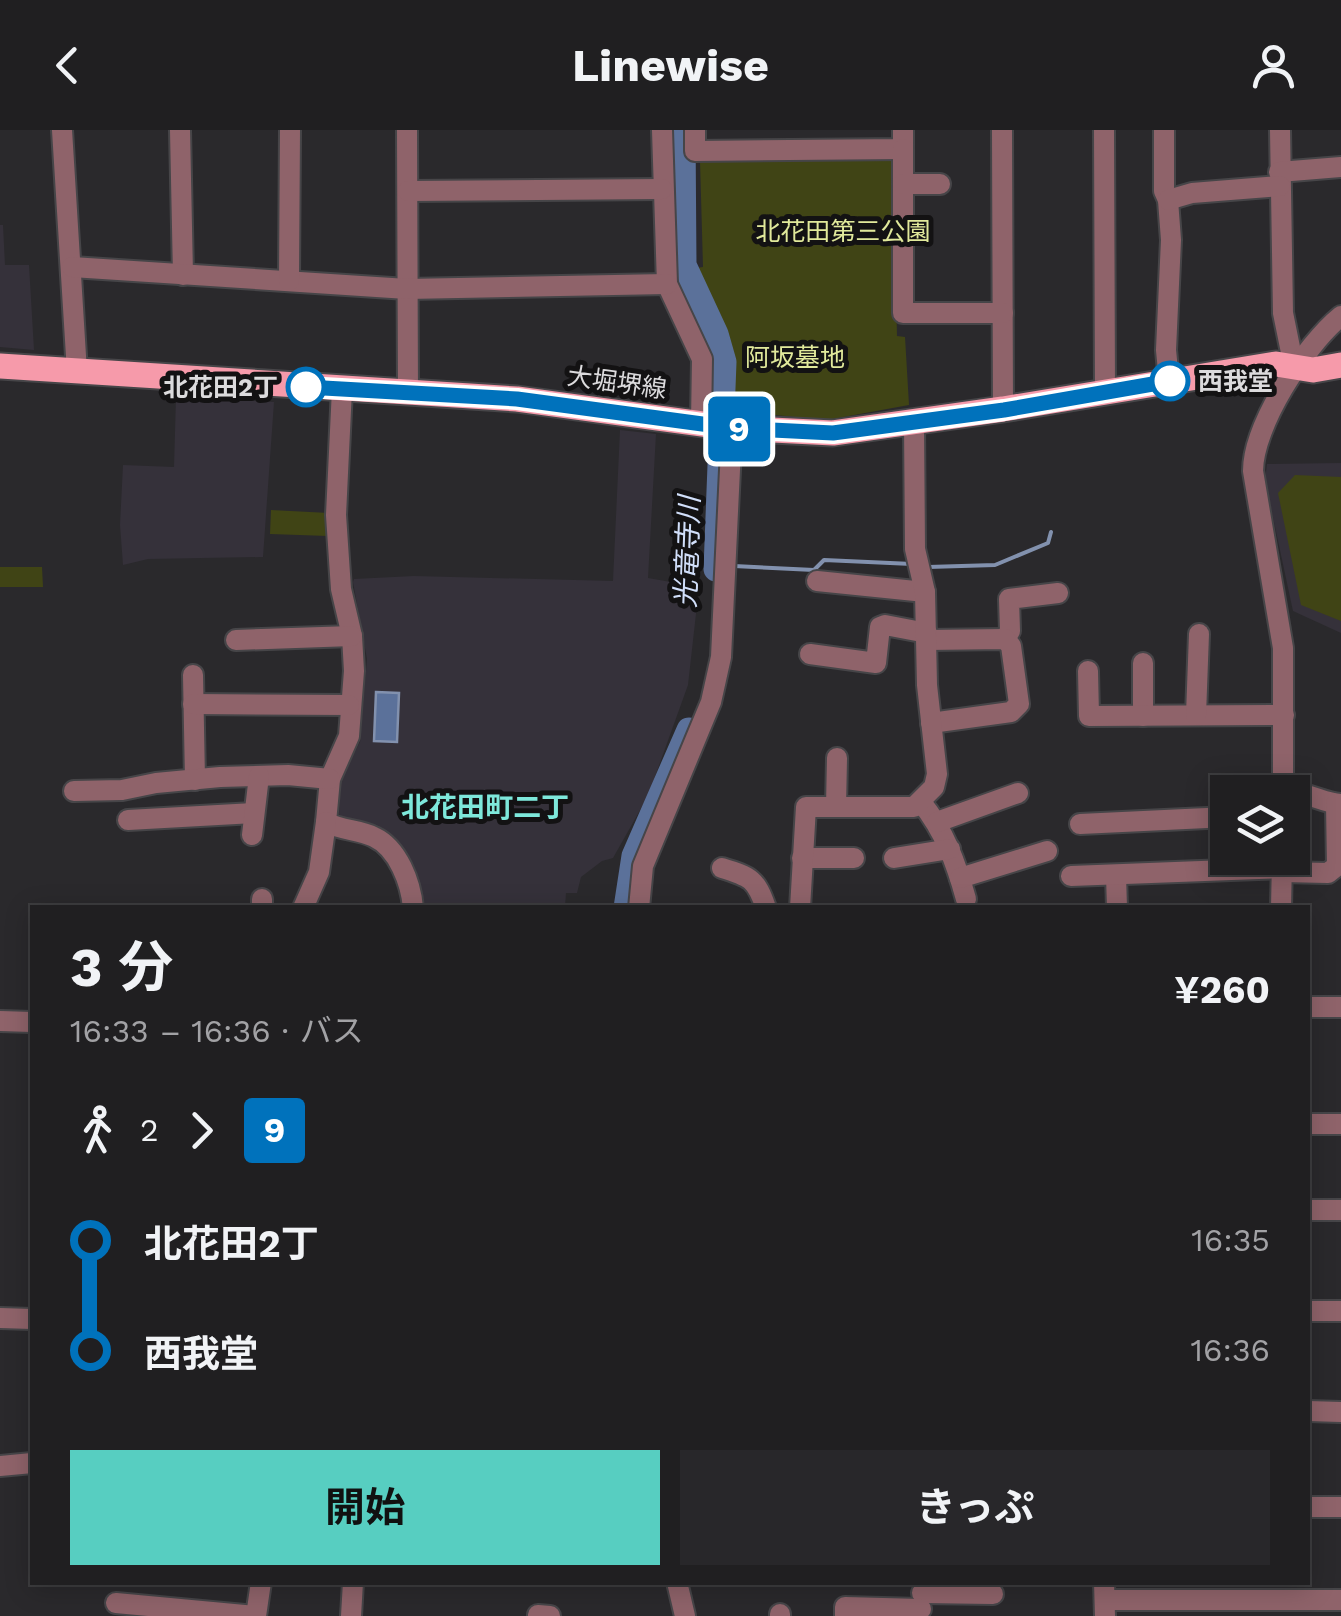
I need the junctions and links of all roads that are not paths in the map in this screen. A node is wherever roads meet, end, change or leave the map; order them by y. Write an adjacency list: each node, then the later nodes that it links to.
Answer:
1 (62, 130): 19 (street)
2 (180, 130): 20 (street)
3 (290, 130): 21 (street)
4 (408, 130): 17 (street)
5 (662, 130): 16 (street)
6 (695, 130): 11 (street)
7 (1002, 130): 24 (street)
8 (1104, 130): 32 (street)
9 (1164, 130): 18 (street)
10 (1280, 130): 13 (street)
11 (903, 139): 14 (street)
12 (1341, 167): 13 (street)
13 (1279, 179): 18 (street); 28 (street)
14 (903, 184): 15 (street); 24 (street)
15 (940, 184)
16 (662, 190): 17 (street); 22 (street)
17 (408, 191): 23 (street)
18 (1168, 200): 30 (street)
19 (72, 268): 20 (street); 29 (street)
20 (183, 275): 21 (street)
21 (289, 280): 23 (street)
22 (667, 284): 23 (street); 36 (street)
23 (407, 289): 33 (street)
24 (1003, 314): 34 (street)
25 (1341, 316): 28 (street)
26 (1341, 365): 28 (main road, 大堀堺線)
27 (0, 366): 29 (main road, 大堀堺線)
28 (1294, 368): 30 (main road, 大堀堺線); 52 (street)
29 (78, 372): 31 (main road, 大堀堺線)
30 (1169, 381): 32 (main road, 大堀堺線)
31 (342, 390): 33 (main road, 大堀堺線); 41 (street)
32 (1105, 391): 34 (main road, 大堀堺線)
33 (408, 394): 36 (main road, 大堀堺線)
34 (1004, 410): 35 (main road, 大堀堺線)
35 (914, 423): 36 (main road, 大堀堺線); 38 (street)
36 (718, 426): 86 (street)
37 (817, 581): 38 (street)
38 (925, 592): 42 (street)
39 (1058, 593): 43 (street)
40 (1199, 634): 51 (street)
41 (352, 636): 44 (street); 50 (street)
42 (927, 636): 43 (street); 45 (street); 54 (street)
43 (1005, 639): 54 (street)
44 (236, 640)
45 (810, 654)
46 (1143, 662): 53 (street)
47 (1088, 671): 53 (street)
48 (193, 675): 49 (street)
49 (193, 704): 50 (street); 59 (street)
50 (349, 706): 58 (street)
51 (1196, 715): 52 (street); 53 (street)
52 (1284, 715): 56 (street)
53 (1143, 716)
54 (931, 723): 63 (street)
55 (837, 758): 65 (street)
56 (1283, 775)
57 (259, 776): 58 (street); 59 (street); 66 (street)
58 (330, 779): 69 (street)
59 (195, 780): 60 (street)
60 (74, 791)
61 (1018, 793): 70 (street)
62 (1310, 793): 64 (street)
63 (921, 802): 65 (street); 70 (street)
64 (1338, 804): 80 (street)
65 (836, 807): 75 (street)
66 (254, 813): 68 (street); 72 (street)
67 (1210, 817): 71 (street)
68 (128, 820)
69 (326, 822): 84 (street); 85 (street)
70 (937, 822): 73 (street)
71 (1080, 824)
72 (252, 835)
73 (950, 849): 74 (street); 77 (street)
74 (1047, 851)
75 (802, 858): 76 (street); 88 (street)
76 (854, 858)
77 (894, 858)
78 (722, 868): 87 (street)
79 (1210, 869): 81 (street)
80 (1310, 871)
81 (1116, 874): 83 (street); 89 (street)
82 (1282, 875): 90 (street)
83 (1071, 876)
84 (304, 905)
85 (412, 905)
86 (639, 905)
87 (765, 905)
88 (800, 905)
89 (1116, 905)
90 (1281, 905)
91 (1310, 1007): 92 (street)
92 (1341, 1007)
93 (0, 1021): 94 (street)
94 (30, 1022)
95 (1310, 1124): 96 (street)
96 (1341, 1124)
97 (1310, 1210): 98 (street)
98 (1341, 1210)
99 (1310, 1311): 100 (street)
100 (1341, 1311)
101 (0, 1318): 102 (street)
102 (30, 1319)
103 (1310, 1412): 104 (street)
104 (1341, 1412)
105 (30, 1463): 106 (street)
106 (0, 1466)
107 (1310, 1507): 108 (street)
108 (1341, 1507)
109 (261, 1585): 114 (street)
110 (352, 1585): 119 (street)
111 (678, 1585): 121 (street)
112 (994, 1594): 115 (street)
113 (1265, 1599): 116 (street); 117 (street)
114 (116, 1600)
115 (922, 1600): 122 (street)
116 (1105, 1600)
117 (1341, 1600)
118 (538, 1615): 120 (street)
119 (350, 1616)
120 (550, 1616)
121 (685, 1616)
122 (845, 1616)

